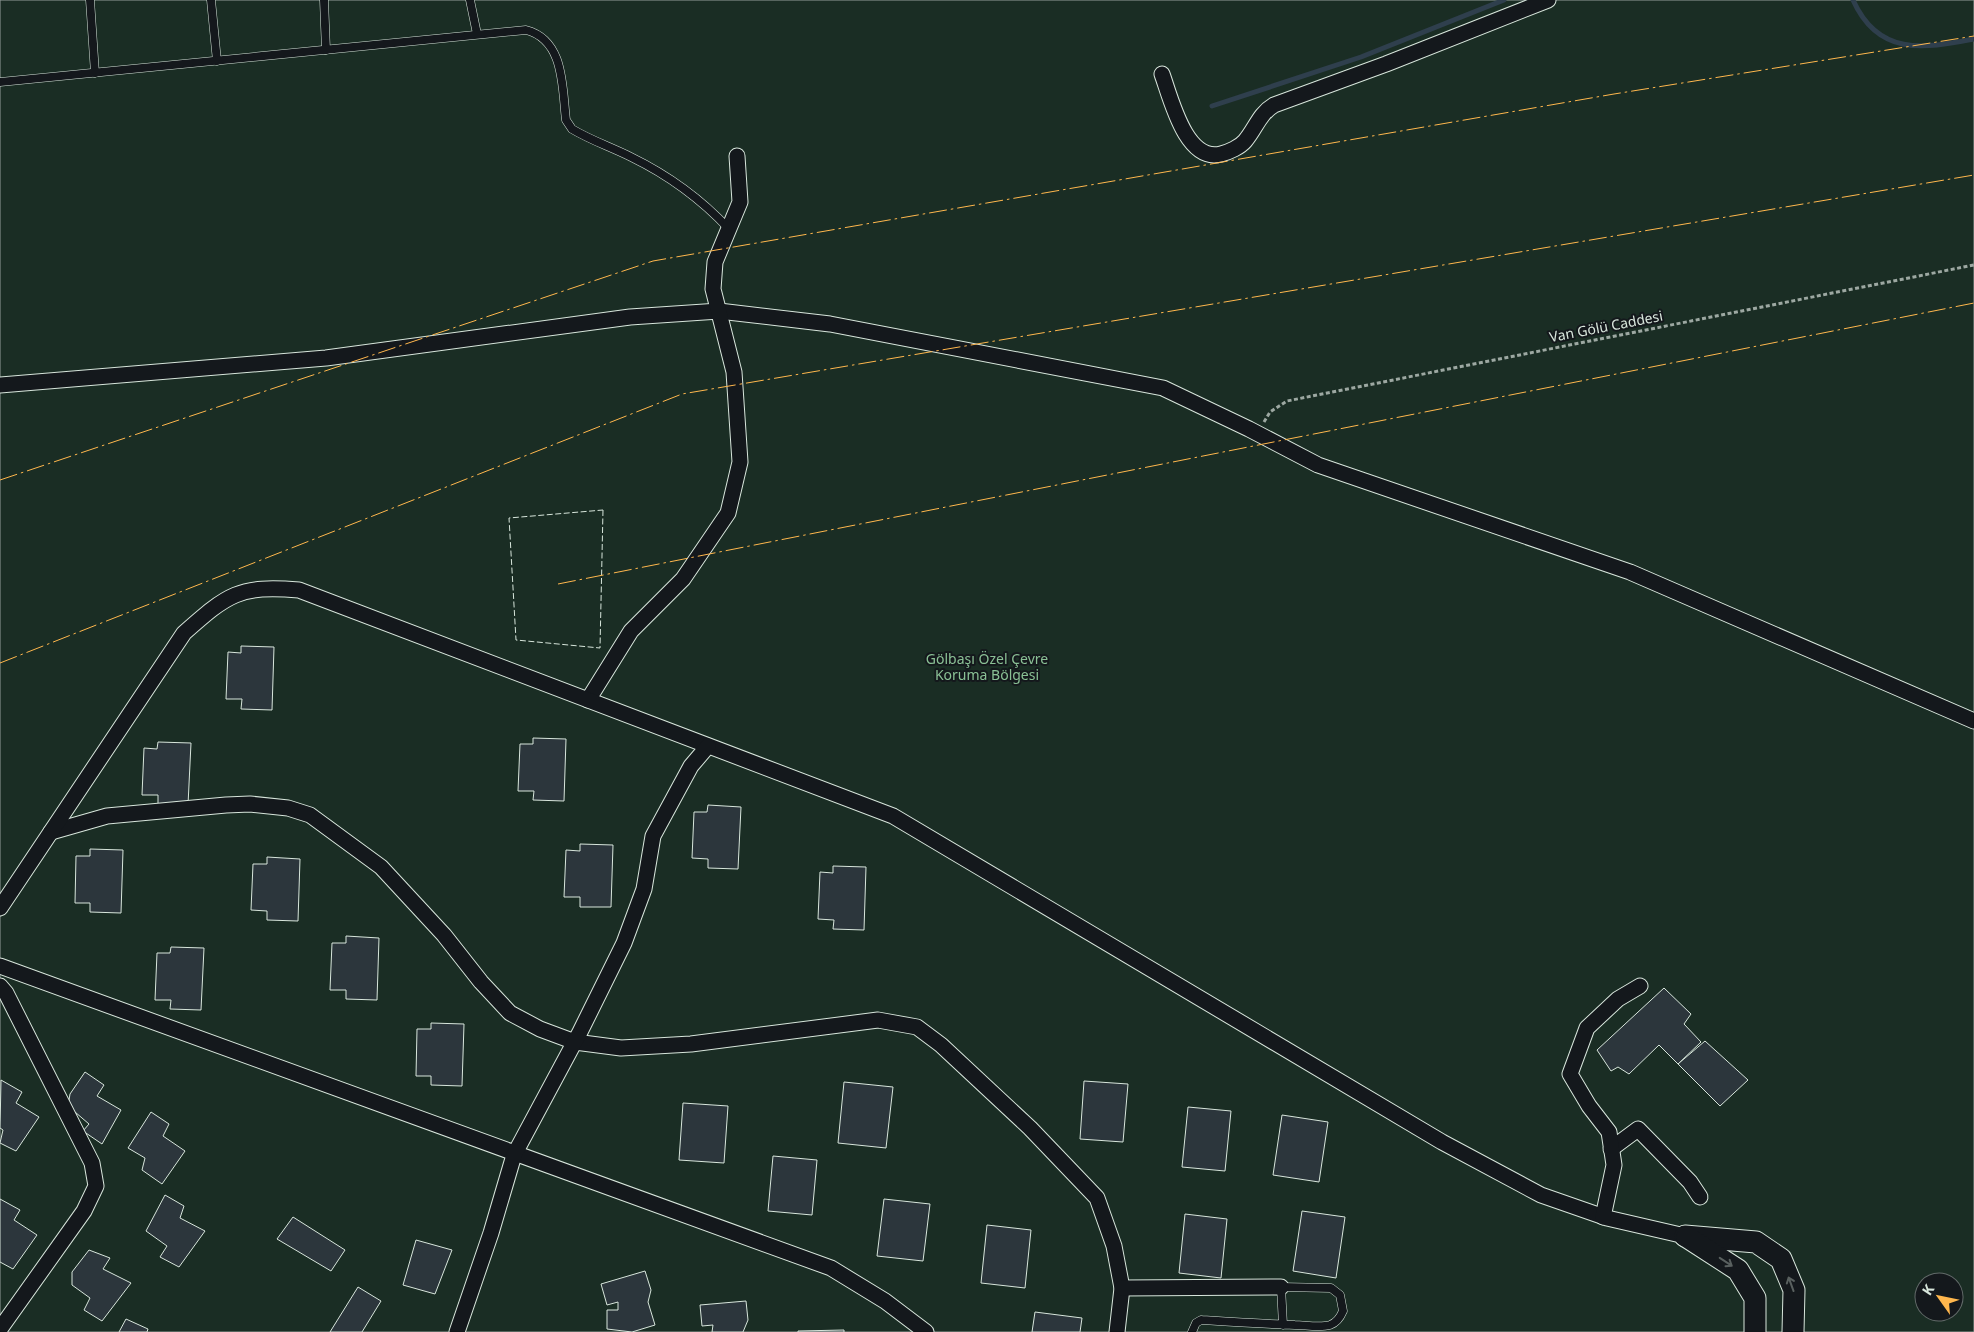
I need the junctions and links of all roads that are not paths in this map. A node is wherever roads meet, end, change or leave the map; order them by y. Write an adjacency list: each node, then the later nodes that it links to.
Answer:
1 (90, 0): 9 (lane)
2 (211, 0): 8 (lane)
3 (324, 0): 7 (lane)
4 (470, 0): 6 (lane)
5 (1548, 0): 10 (street)
6 (477, 34): 7 (lane); 13 (lane)
7 (326, 50): 8 (lane)
8 (217, 60): 9 (lane)
9 (95, 72): 11 (lane)
10 (1162, 74)
11 (0, 82)
12 (737, 156): 13 (street)
13 (728, 229): 14 (street)
14 (719, 311): 15 (street); 16 (street); 17 (street)
15 (0, 385)
16 (588, 700): 18 (street); 19 (street)
17 (1974, 721)
18 (708, 746): 24 (street); 28 (street)
19 (52, 832): 20 (street); 24 (street)
20 (0, 908)
21 (0, 966): 26 (street)
22 (0, 986): 33 (street)
23 (1640, 986): 25 (street)
24 (575, 1042): 26 (street); 31 (street)
25 (1611, 1149): 27 (street); 28 (street)
26 (514, 1155): 34 (street); 35 (street)
27 (1700, 1197)
28 (1603, 1217): 29 (street)
29 (1685, 1236): 38 (street, one-way to 38); 39 (street, one-way to 29)
30 (1281, 1287): 31 (street); 32 (lane); 32 (lane)
31 (1122, 1288): 36 (street)
32 (1283, 1325): 37 (lane)
33 (0, 1330)
34 (457, 1332)
35 (926, 1332)
36 (1117, 1332)
37 (1192, 1332)
38 (1755, 1332)
39 (1793, 1332)

